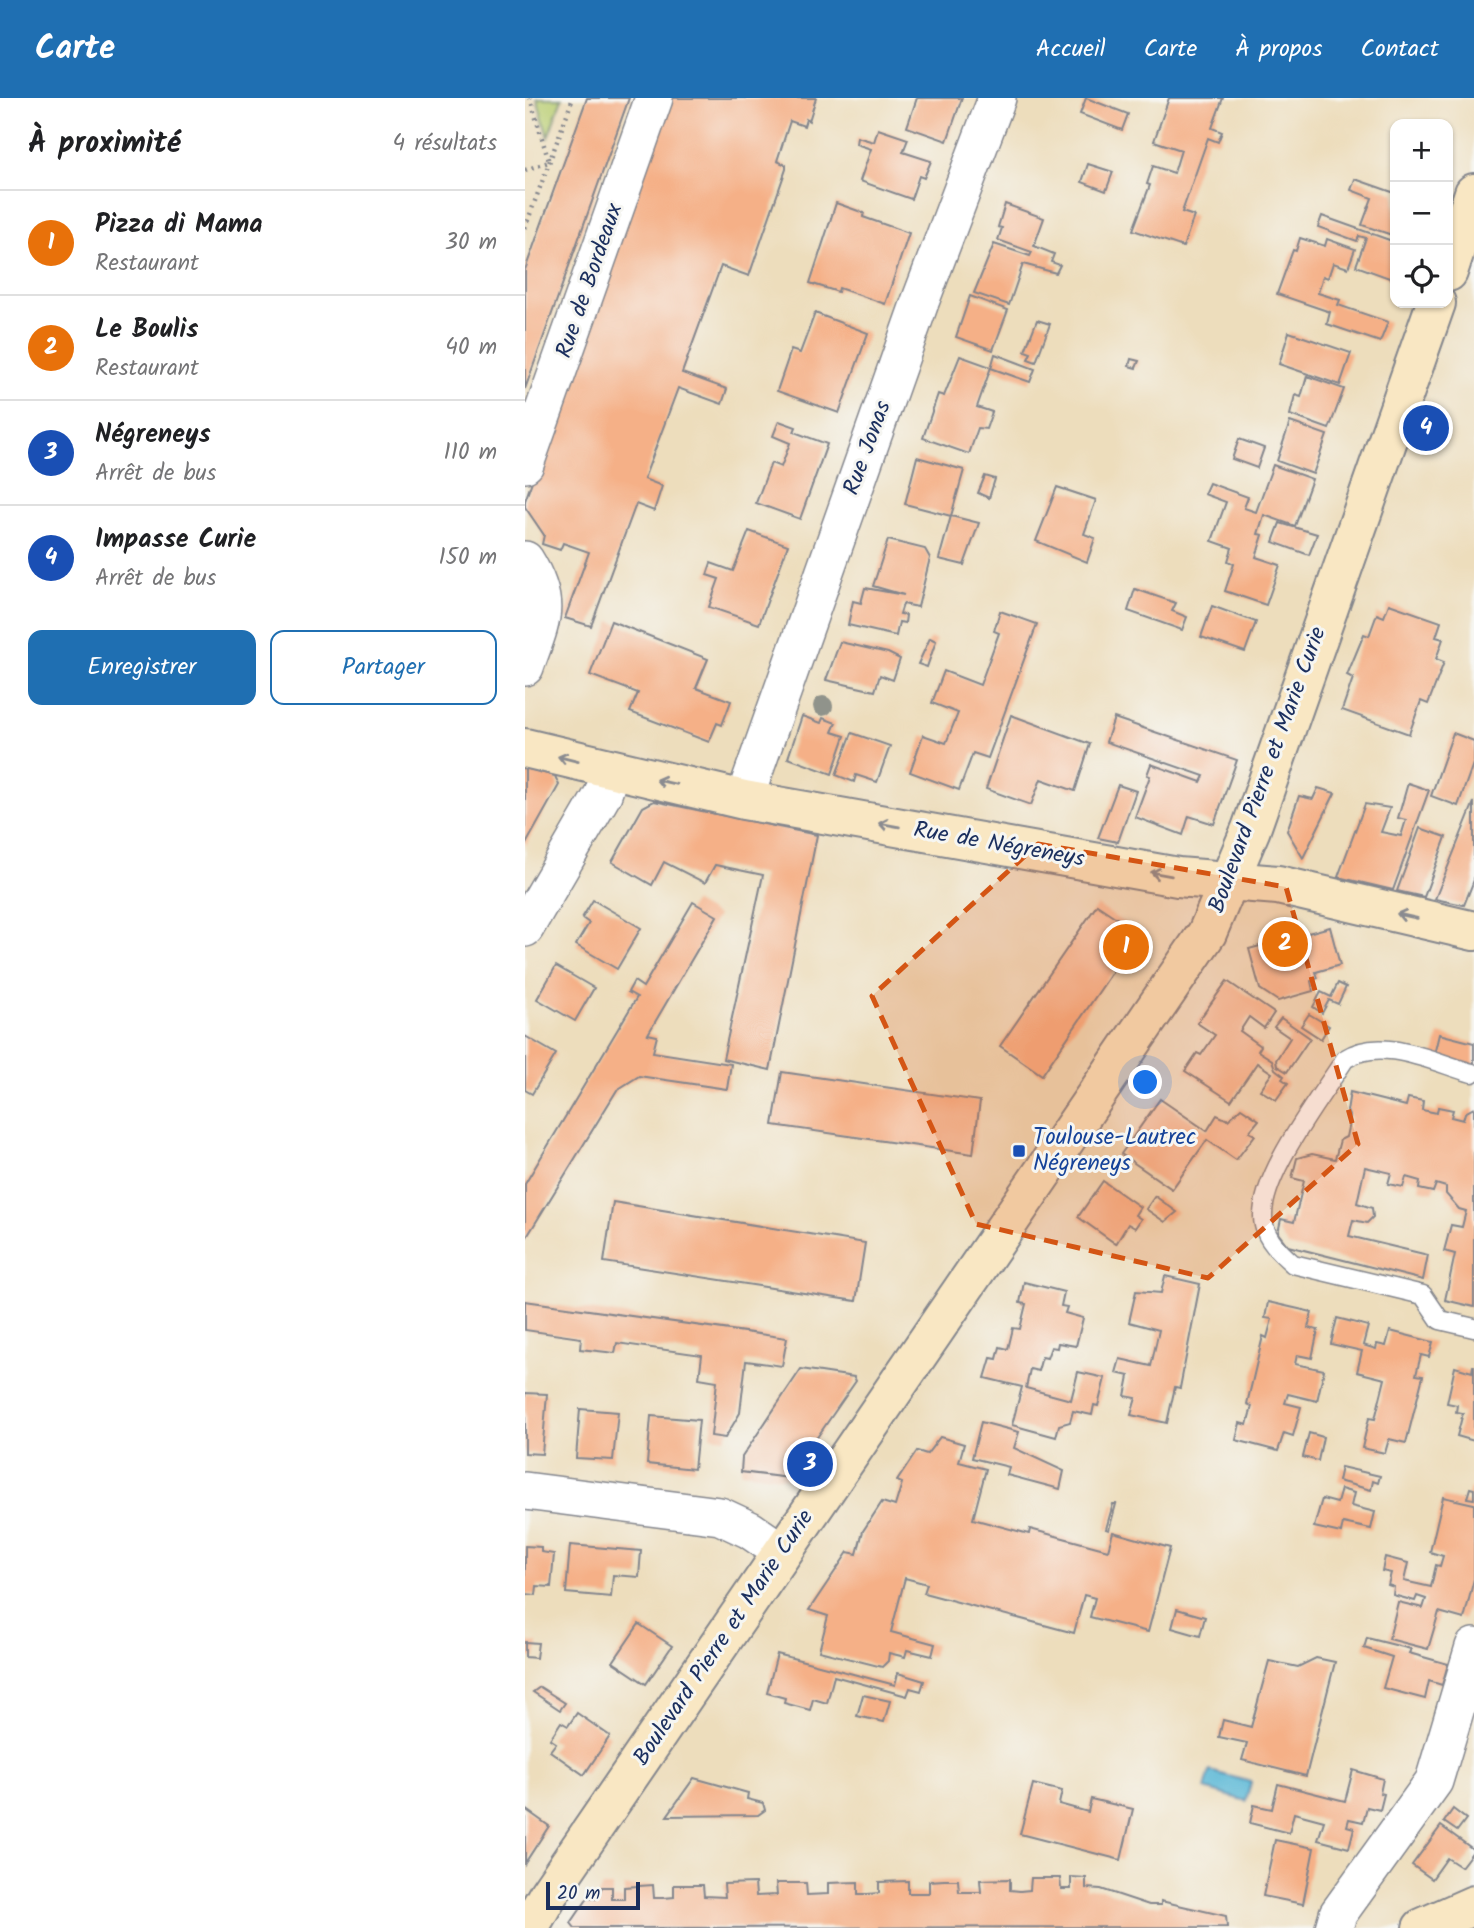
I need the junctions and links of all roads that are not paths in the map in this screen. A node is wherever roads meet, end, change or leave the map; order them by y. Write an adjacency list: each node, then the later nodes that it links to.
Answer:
1 (654, 98): 6 (street, Rue de Bordeaux)
2 (997, 98): 11 (street, Rue Jonas)
3 (1473, 199): 4 (main road)
4 (1453, 257)
5 (1434, 308): 12 (main road, Boulevard Pierre et Marie Curie)
6 (525, 464)
7 (525, 560): 8 (street)
8 (525, 667)
9 (525, 748): 10 (main road, Rue de Négreneys, one-way to 9)
10 (611, 769): 11 (main road, Rue de Négreneys, one-way to 10); 14 (street)
11 (744, 800): 12 (main road, Rue de Négreneys, one-way to 11)
12 (1229, 881): 13 (main road, Rue de Négreneys, one-way to 12); 18 (main road, Boulevard Pierre et Marie Curie)
13 (1472, 924)
14 (525, 928)
15 (1472, 1073): 16 (lane)
16 (1474, 1328)
17 (525, 1491): 18 (street)
18 (782, 1552): 21 (main road, Boulevard Pierre et Marie Curie)
19 (1474, 1647): 22 (street)
20 (1474, 1905): 23 (main road)
21 (529, 1928)
22 (1334, 1928)
23 (1422, 1928)

